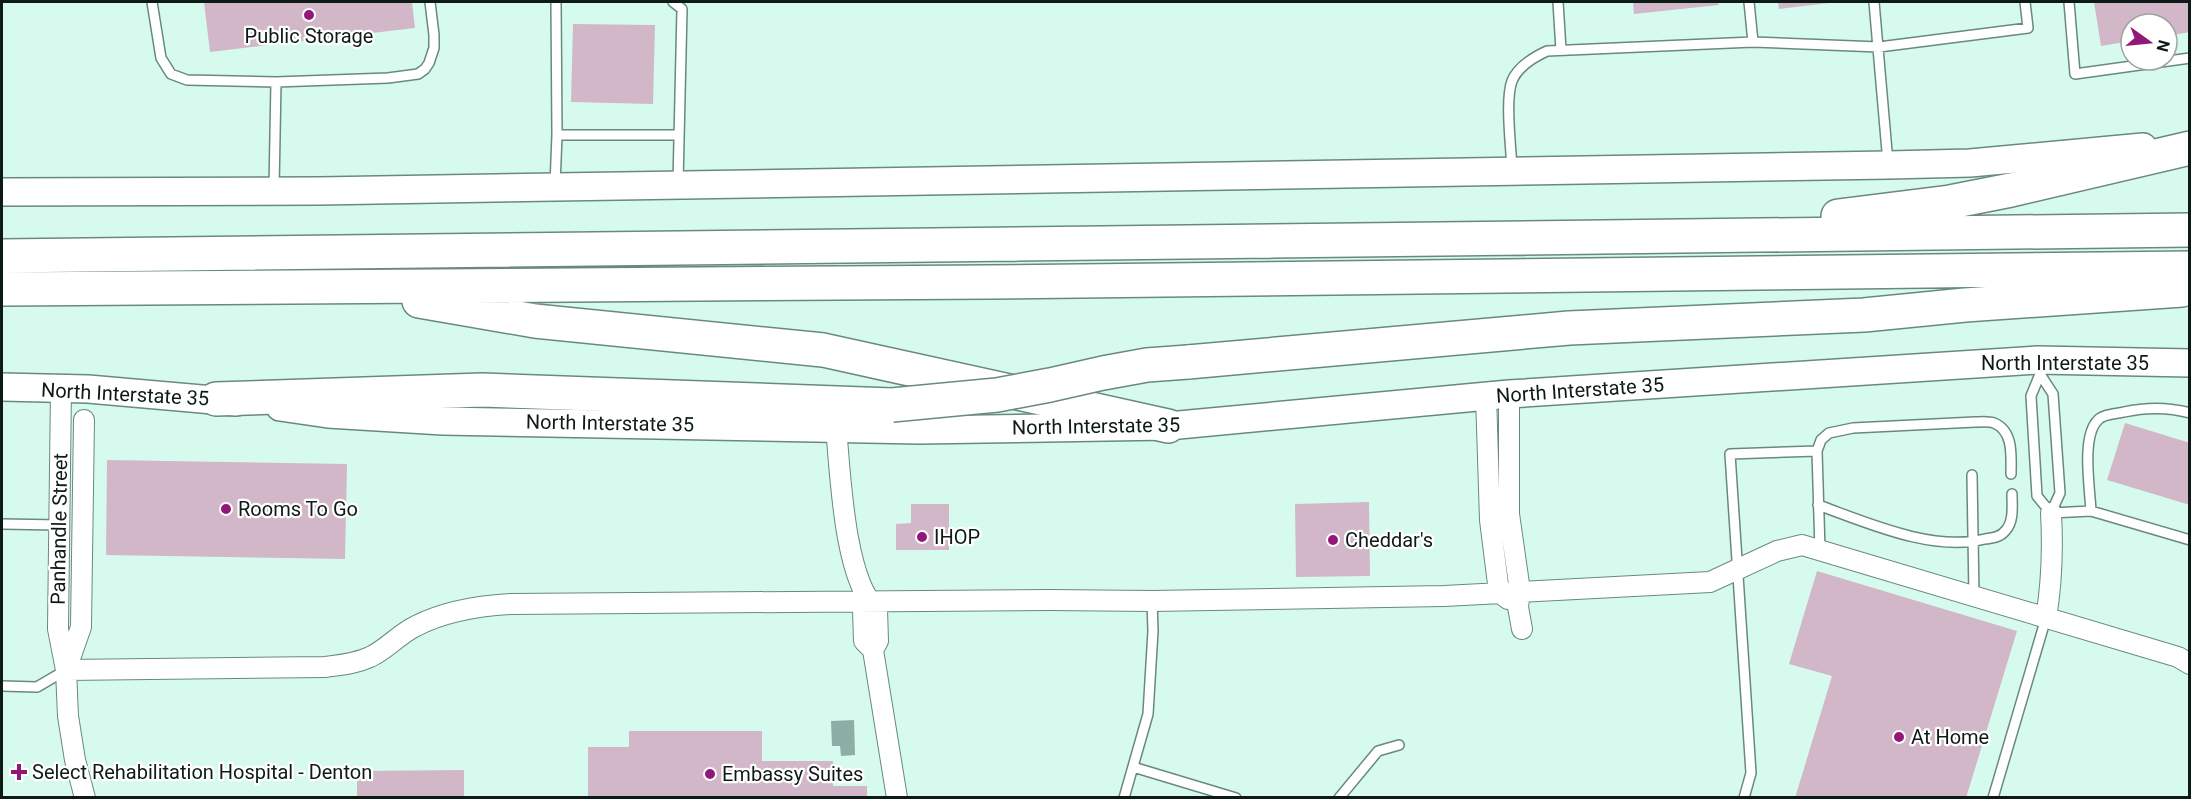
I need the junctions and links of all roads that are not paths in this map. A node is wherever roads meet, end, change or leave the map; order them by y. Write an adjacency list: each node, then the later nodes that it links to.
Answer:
1 (152, 2): 14 (lane)
2 (430, 2): 14 (lane)
3 (556, 2): 15 (lane)
4 (673, 2): 16 (lane)
5 (1558, 2): 12 (lane)
6 (1749, 2): 10 (lane)
7 (1874, 2): 11 (lane)
8 (2025, 2): 11 (lane)
9 (2069, 2): 13 (lane)
10 (1753, 42): 11 (lane); 12 (lane)
11 (1879, 47): 19 (lane)
12 (1561, 50): 20 (lane)
13 (2190, 58)
14 (276, 82): 23 (lane)
15 (557, 135): 16 (lane); 22 (lane)
16 (679, 135): 21 (lane)
17 (2190, 143): 19 (main road)
18 (2190, 148): 26 (highway)
19 (1889, 165): 20 (main road)
20 (1512, 172): 21 (main road)
21 (678, 183): 22 (main road)
22 (555, 186): 23 (main road)
23 (274, 191): 24 (main road)
24 (2, 192)
25 (2190, 230): 26 (highway)
26 (1677, 235): 27 (highway)
27 (2, 255)
28 (2190, 268): 29 (highway)
29 (331, 286): 30 (highway); 40 (highway)
30 (2, 289)
31 (2190, 289): 37 (highway, bridge)
32 (2190, 363): 33 (main road, North Interstate 35)
33 (2039, 367): 36 (main road, North Interstate 35); 48 (lane); 48 (lane)
34 (2, 387): 35 (main road, North Interstate 35)
35 (62, 388): 37 (main road, North Interstate 35); 50 (street, Panhandle Street)
36 (1497, 395): 40 (main road, North Interstate 35); 55 (street); 57 (street)
37 (216, 399): 41 (main road, North Interstate 35)
38 (2190, 413): 47 (lane)
39 (84, 420): 63 (street, Panhandle Street)
40 (1168, 426): 41 (main road, North Interstate 35)
41 (836, 427): 58 (street)
42 (1817, 450): 43 (lane); 46 (lane); 54 (lane)
43 (2011, 474)
44 (1972, 475): 52 (lane)
45 (2012, 494): 52 (lane)
46 (1818, 505): 52 (lane); 53 (lane)
47 (2091, 511): 48 (lane); 51 (lane)
48 (2051, 513): 60 (street)
49 (2, 524): 50 (lane)
50 (59, 525): 63 (street, Panhandle Street)
51 (2190, 540)
52 (1974, 542): 56 (lane)
53 (1820, 550): 54 (street); 56 (street)
54 (1737, 570): 57 (street); 72 (lane)
55 (1499, 592): 57 (street); 59 (street)
56 (1974, 596): 60 (street)
57 (1519, 599): 61 (street)
58 (869, 602): 59 (street); 63 (street); 68 (street)
59 (1152, 602): 66 (lane)
60 (2046, 618): 62 (street); 73 (lane)
61 (1522, 629)
62 (2190, 664)
63 (66, 670): 64 (lane); 67 (street, Panhandle Street)
64 (2, 686)
65 (1399, 744): 71 (lane)
66 (1133, 767): 69 (lane); 70 (lane)
67 (85, 798)
68 (897, 798)
69 (1124, 798)
70 (1236, 798)
71 (1340, 798)
72 (1744, 798)
73 (1993, 798)

